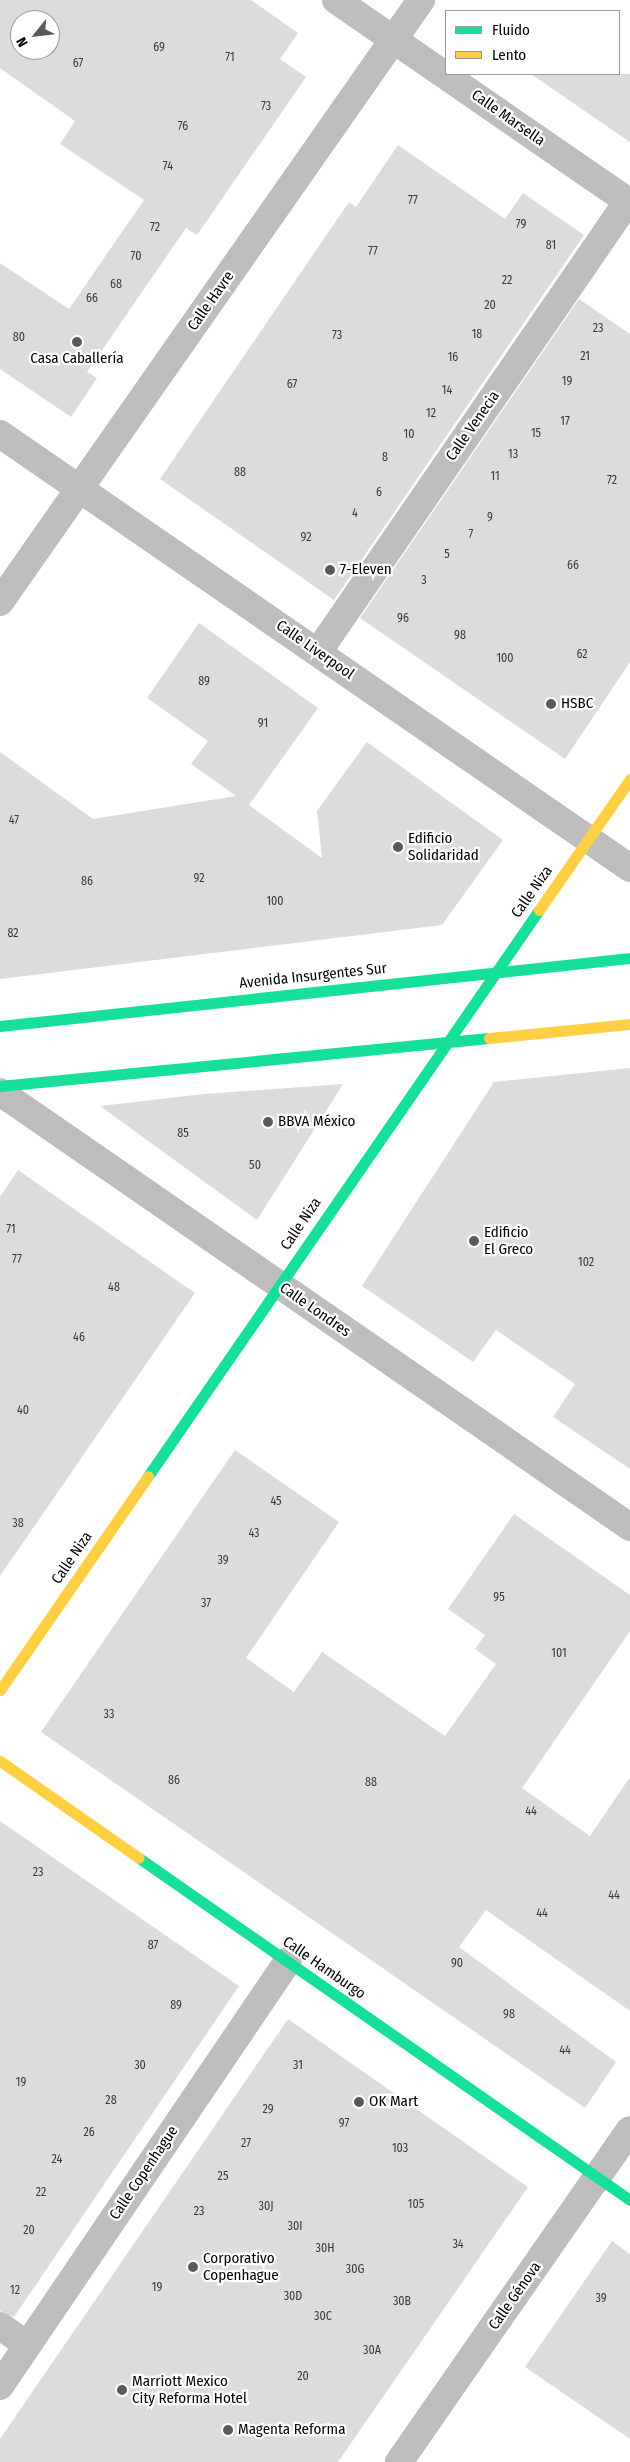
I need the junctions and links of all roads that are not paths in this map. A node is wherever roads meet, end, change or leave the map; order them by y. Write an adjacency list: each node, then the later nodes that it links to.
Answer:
1 (336, 0): 3 (street, Calle Marsella)
2 (421, 0): 3 (street, Calle Havre)
3 (394, 40): 4 (street, Calle Marsella); 6 (street, Calle Havre)
4 (629, 202): 8 (street, Calle Venecia)
5 (0, 434): 6 (street, Calle Liverpool)
6 (80, 488): 7 (street, Calle Havre); 8 (street, Calle Liverpool)
7 (0, 602)
8 (318, 652): 10 (street, Calle Liverpool)
9 (630, 779): 10 (street, Calle Niza)
10 (588, 839): 11 (street, Calle Liverpool); 13 (street, Calle Niza)
11 (630, 868)
12 (630, 958): 13 (street, Avenida Insurgentes Sur)
13 (493, 973): 15 (street, Avenida Insurgentes Sur); 16 (street, Calle Niza)
14 (630, 1024): 16 (street)
15 (0, 1026)
16 (444, 1044): 17 (street); 19 (street, Calle Niza)
17 (0, 1086)
18 (0, 1092): 19 (street, Calle Londres)
19 (278, 1284): 20 (street, Calle Londres); 21 (street, Calle Niza)
20 (630, 1527)
21 (0, 1690)
22 (0, 1760): 23 (street, Calle Hamburgo)
23 (288, 1961): 25 (street, Calle Hamburgo); 28 (street, Calle Copenhague)
24 (630, 2130): 25 (street, Calle Génova)
25 (597, 2177): 26 (street, Calle Hamburgo); 30 (street, Calle Génova)
26 (630, 2200)
27 (0, 2326): 28 (street)
28 (27, 2345): 29 (street, Calle Copenhague)
29 (0, 2386)
30 (399, 2462)

